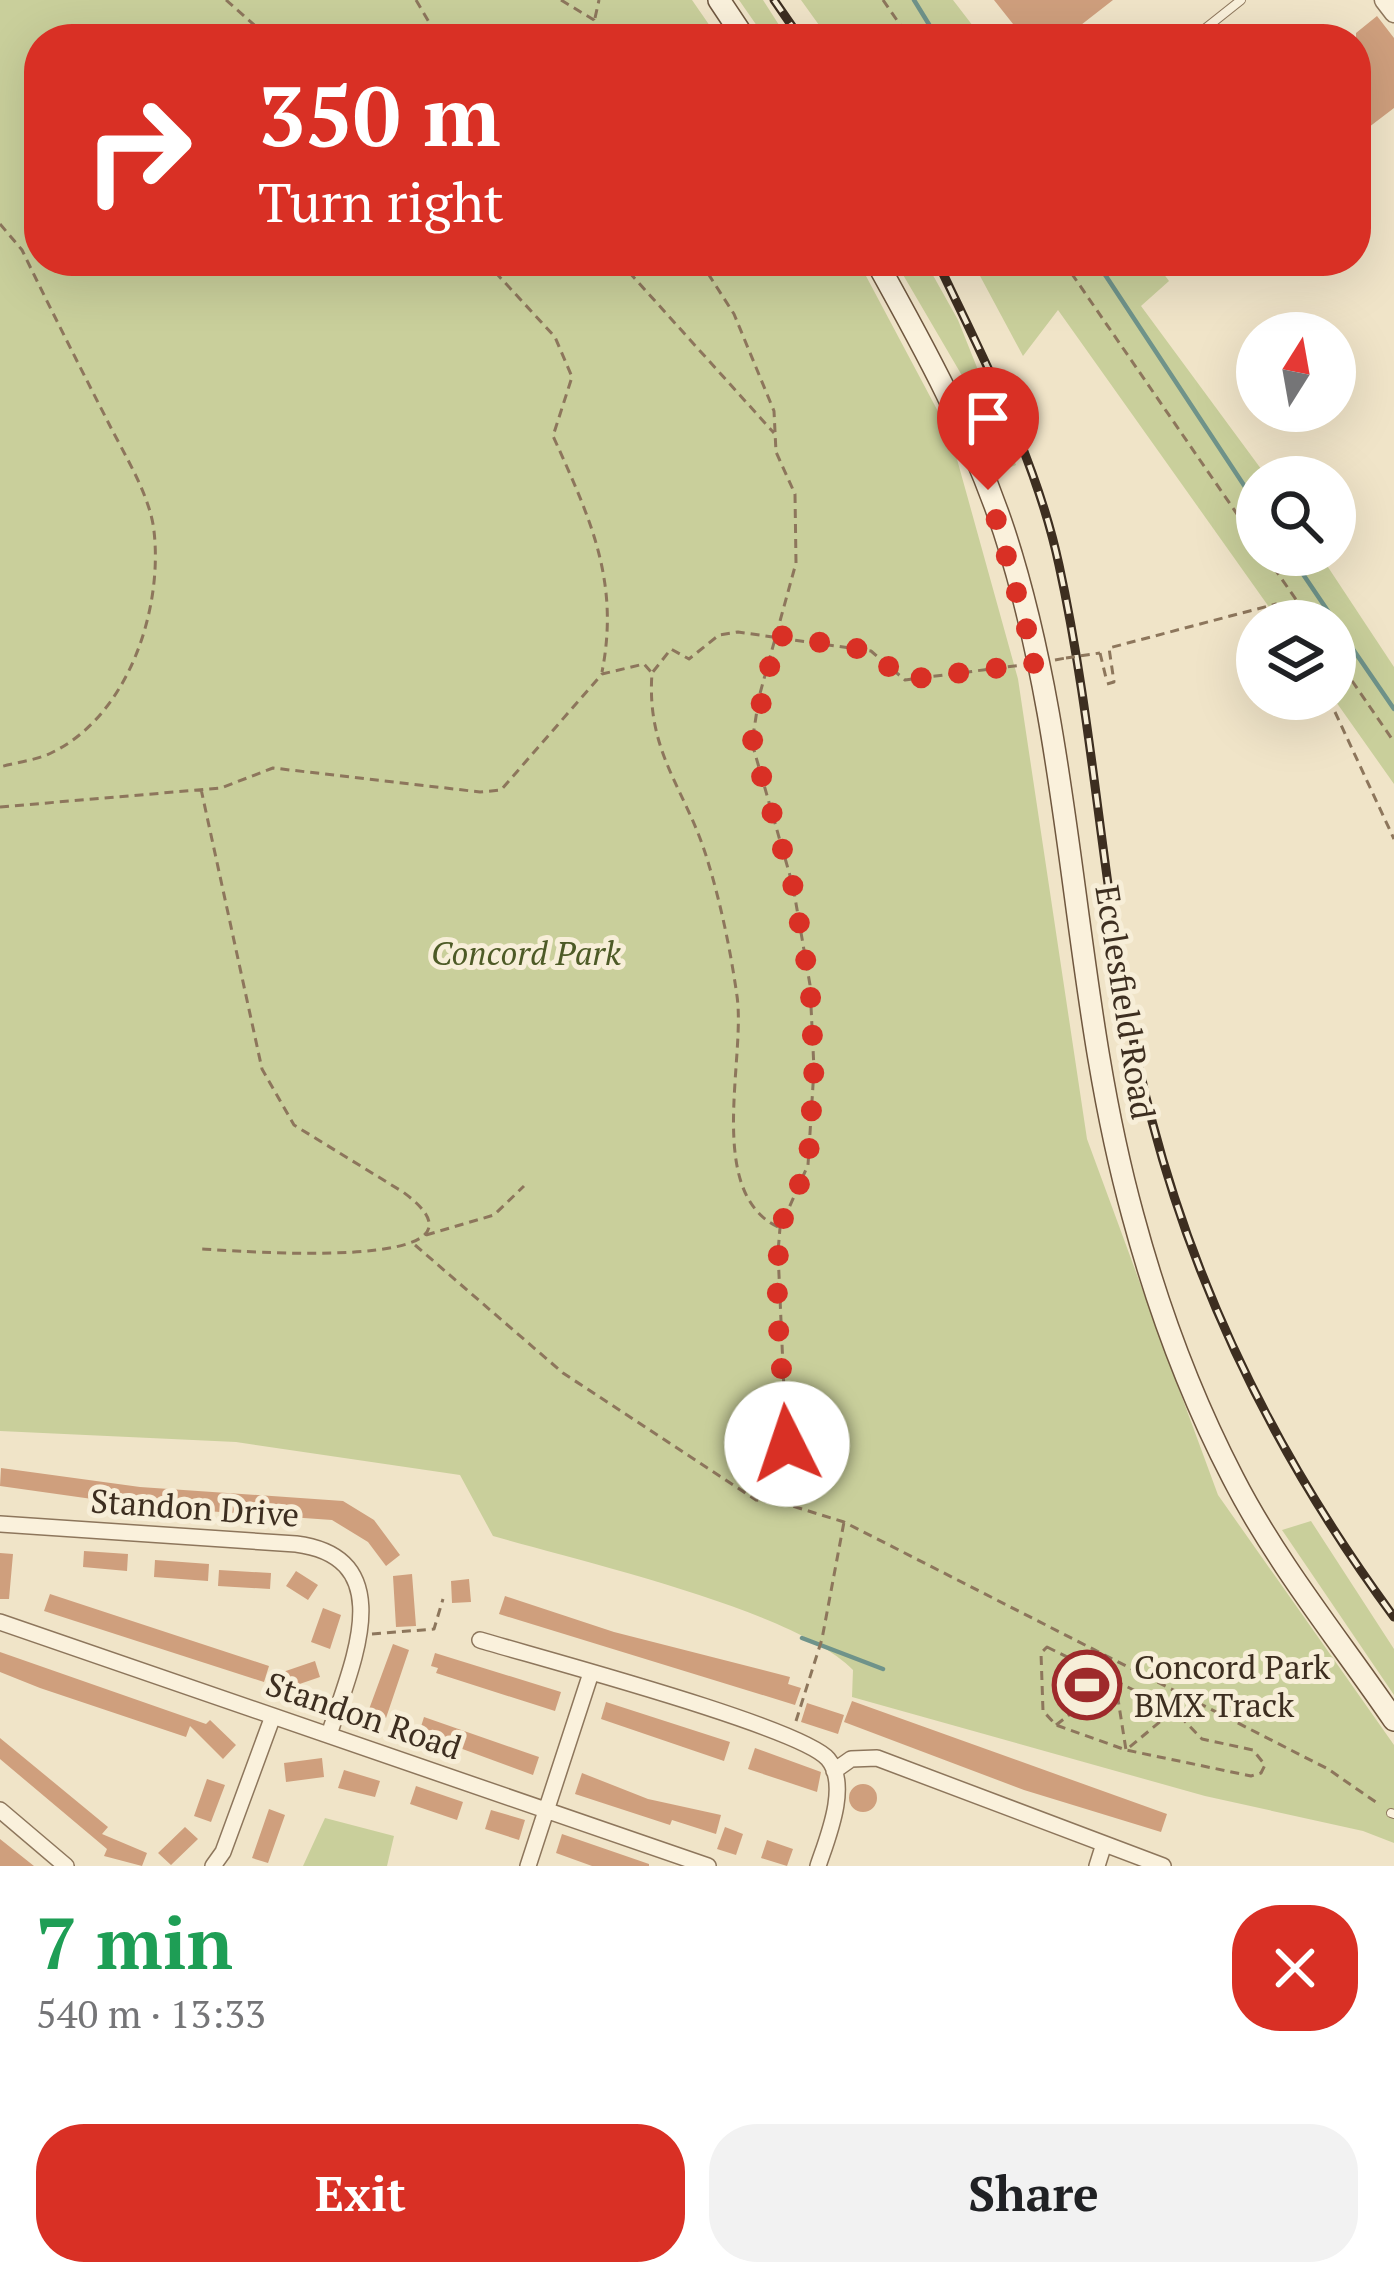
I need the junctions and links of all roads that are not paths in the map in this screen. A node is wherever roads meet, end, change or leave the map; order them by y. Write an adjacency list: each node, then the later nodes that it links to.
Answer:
1 (1241, 0): 4 (lane)
2 (1384, 0): 3 (street)
3 (1394, 13)
4 (1211, 24)
5 (884, 276): 11 (main road, Ecclesfield Road)
6 (0, 1523): 12 (street, Standon Drive)
7 (0, 1622): 10 (street, Standon Road)
8 (480, 1640): 9 (street)
9 (591, 1673): 13 (street); 14 (street)
10 (273, 1716): 12 (street, Standon Road); 18 (street)
11 (1394, 1720)
12 (329, 1735): 14 (street, Standon Road)
13 (834, 1771): 16 (street); 21 (street)
14 (544, 1807): 19 (street); 20 (street, Standon Road)
15 (0, 1810): 17 (street)
16 (1103, 1847): 22 (street); 23 (street)
17 (66, 1866)
18 (213, 1866)
19 (528, 1866)
20 (708, 1866)
21 (818, 1866)
22 (1097, 1866)
23 (1163, 1866)

